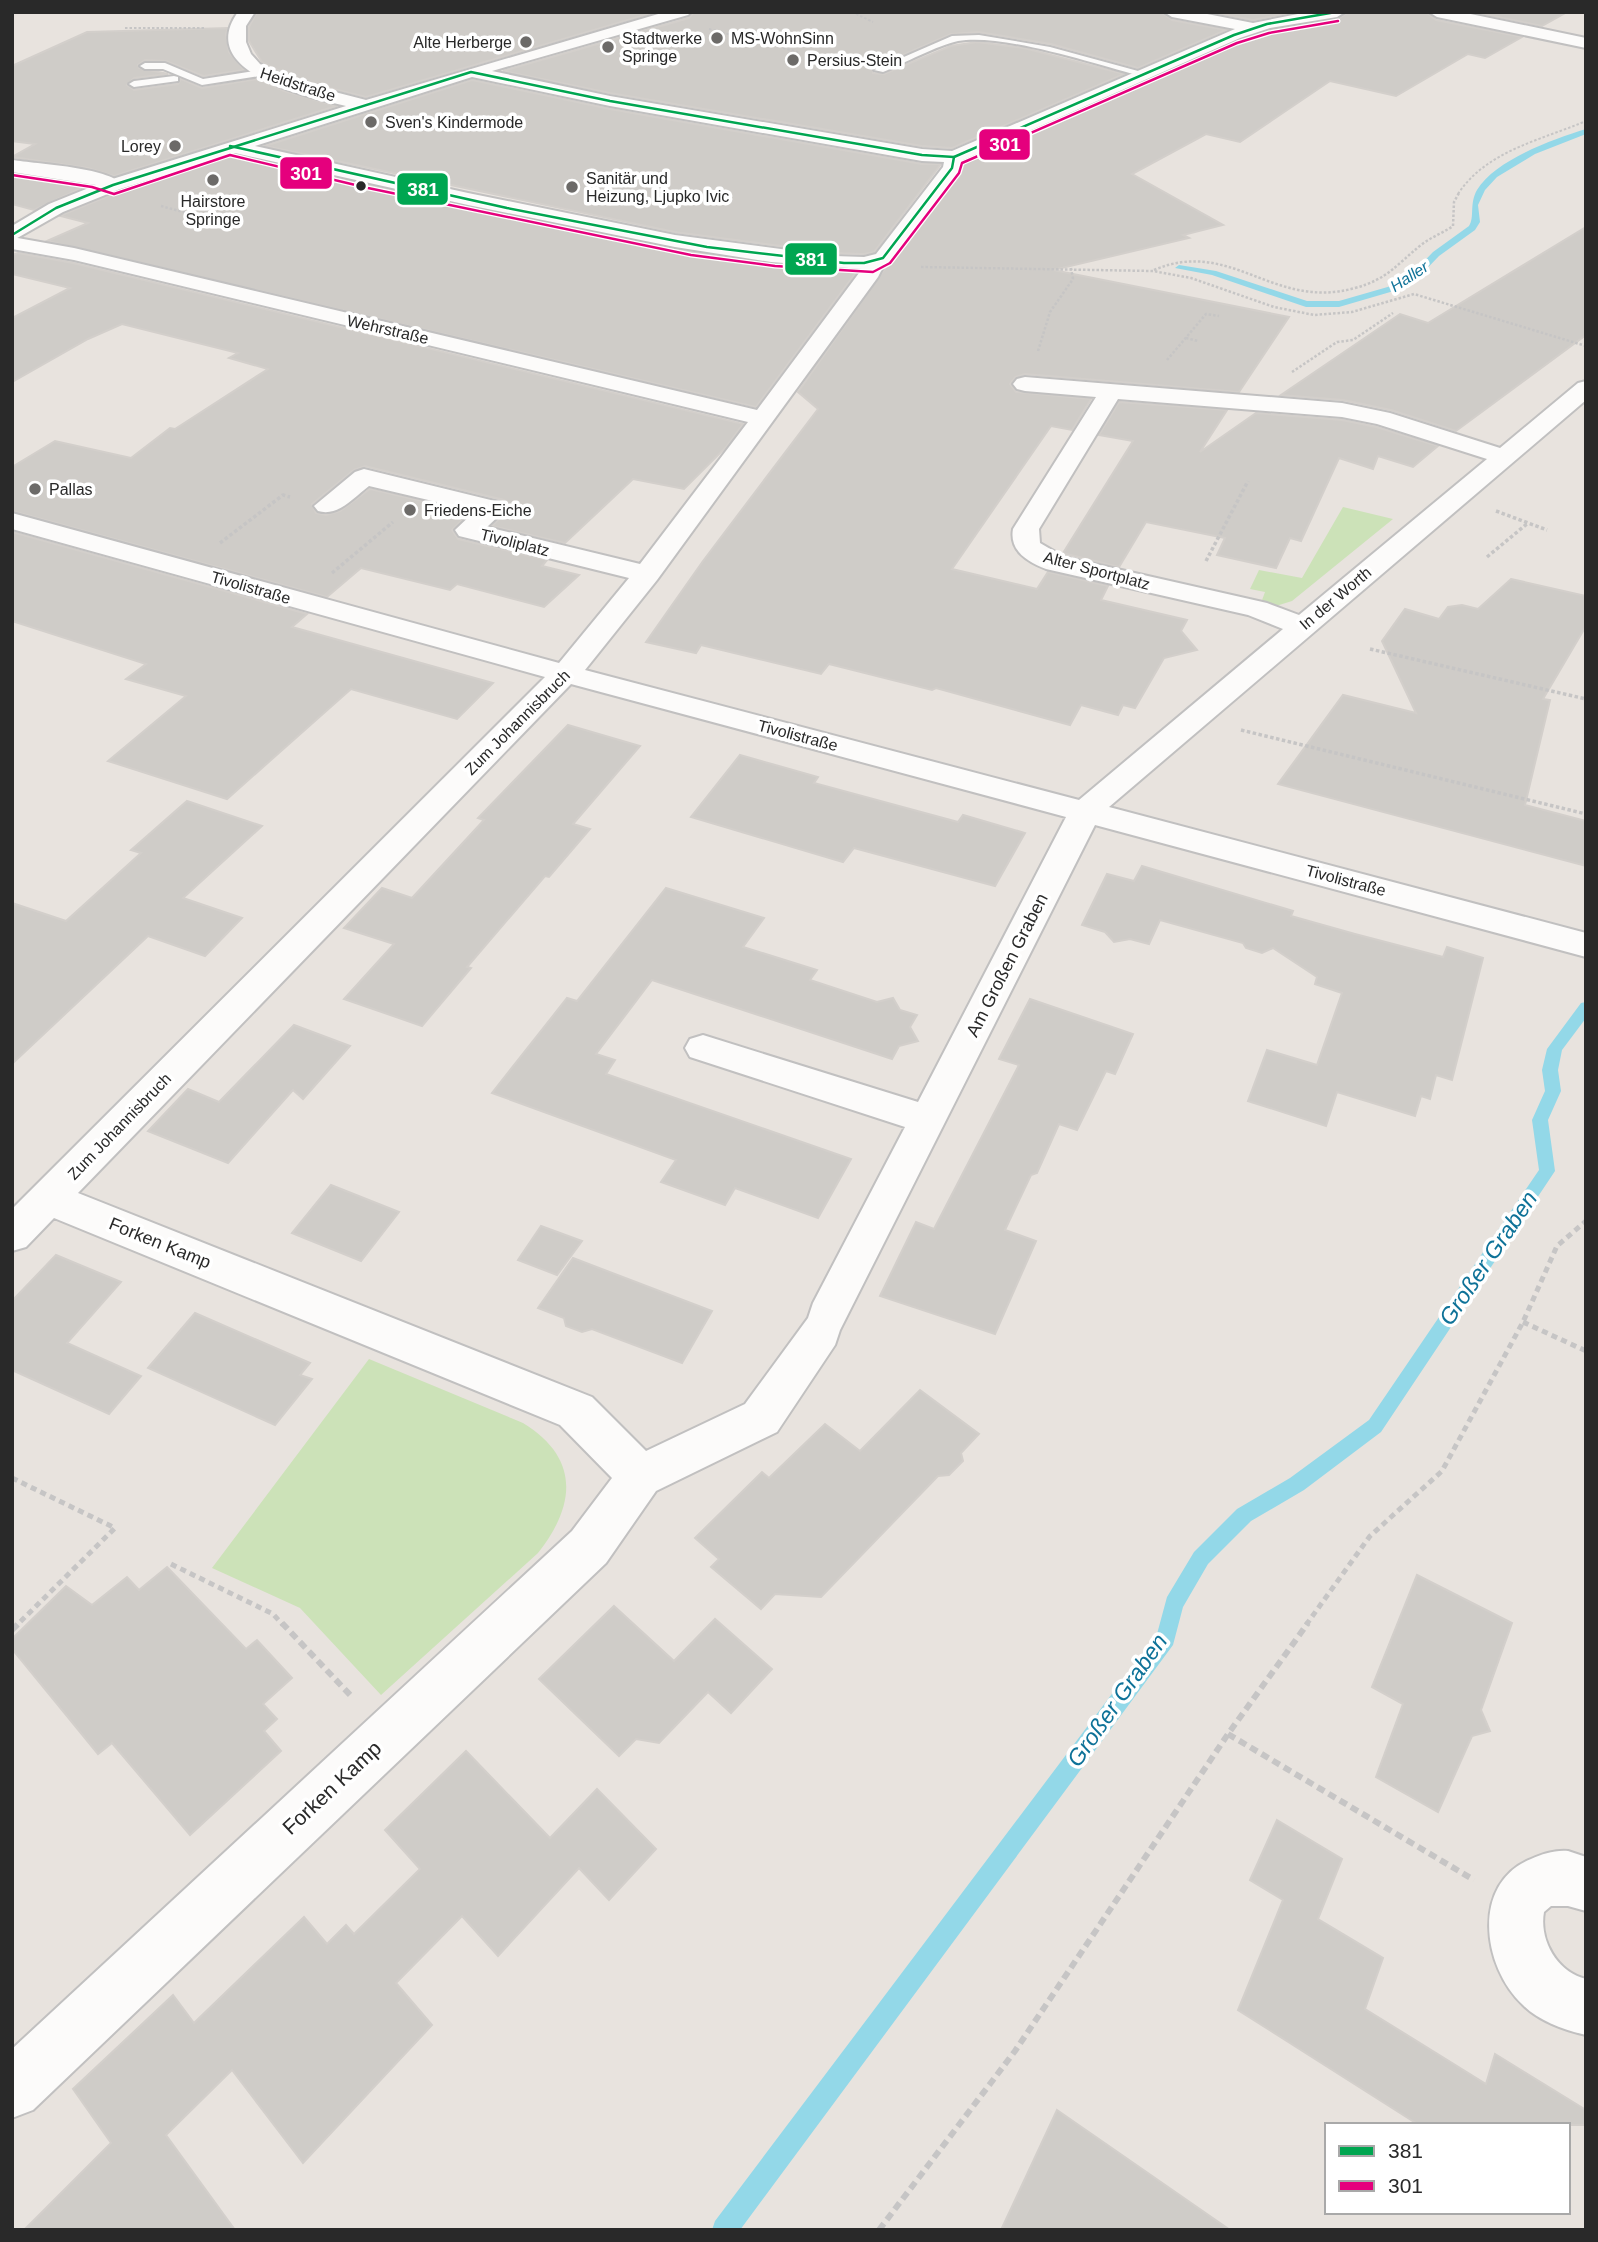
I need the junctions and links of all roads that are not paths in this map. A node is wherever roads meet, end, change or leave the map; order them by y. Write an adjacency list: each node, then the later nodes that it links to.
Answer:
1 (247, 12): 11 (street, Heidstraße)
2 (683, 12): 10 (street)
3 (1172, 12): 6 (street)
4 (1337, 12): 6 (street)
5 (1437, 12): 7 (street)
6 (1252, 28): 12 (street)
7 (1586, 43)
8 (145, 66): 13 (lane)
9 (879, 70): 12 (lane)
10 (471, 72): 15 (street); 17 (street)
11 (260, 73): 13 (lane); 15 (street, Heidstraße)
12 (1144, 74): 17 (street)
13 (192, 77): 14 (lane)
14 (134, 84)
15 (366, 105): 16 (street)
16 (230, 146): 19 (street); 22 (street)
17 (954, 157): 22 (street, Zum Johannisbruch)
18 (12, 166): 19 (street)
19 (113, 185): 20 (street)
20 (12, 235)
21 (12, 243): 26 (street, Wehrstraße)
22 (873, 265): 26 (street, Zum Johannisbruch)
23 (1025, 384): 25 (street)
24 (1586, 388): 27 (street, In der Worth)
25 (1120, 391): 27 (street); 31 (street, Alter Sportplatz)
26 (764, 419): 30 (street, Zum Johannisbruch)
27 (1502, 456): 31 (street, In der Worth)
28 (327, 506): 30 (street, Tivoliplatz)
29 (12, 521): 32 (street, Tivolistraße)
30 (647, 574): 32 (street, Zum Johannisbruch)
31 (1302, 626): 33 (street, In der Worth)
32 (564, 673): 33 (street, Tivolistraße); 37 (street, Zum Johannisbruch)
33 (1086, 810): 34 (street, Tivolistraße); 36 (street, Am Großen Graben)
34 (1586, 945)
35 (703, 1048): 36 (street)
36 (928, 1120): 39 (street, Am Großen Graben)
37 (48, 1198): 38 (street, Zum Johannisbruch); 40 (street, Forken Kamp)
38 (12, 1235)
39 (824, 1324): 40 (street, Forken Kamp)
40 (640, 1476): 43 (street, Forken Kamp)
41 (1586, 1884): 42 (street)
42 (1586, 2007)
43 (12, 2089)

